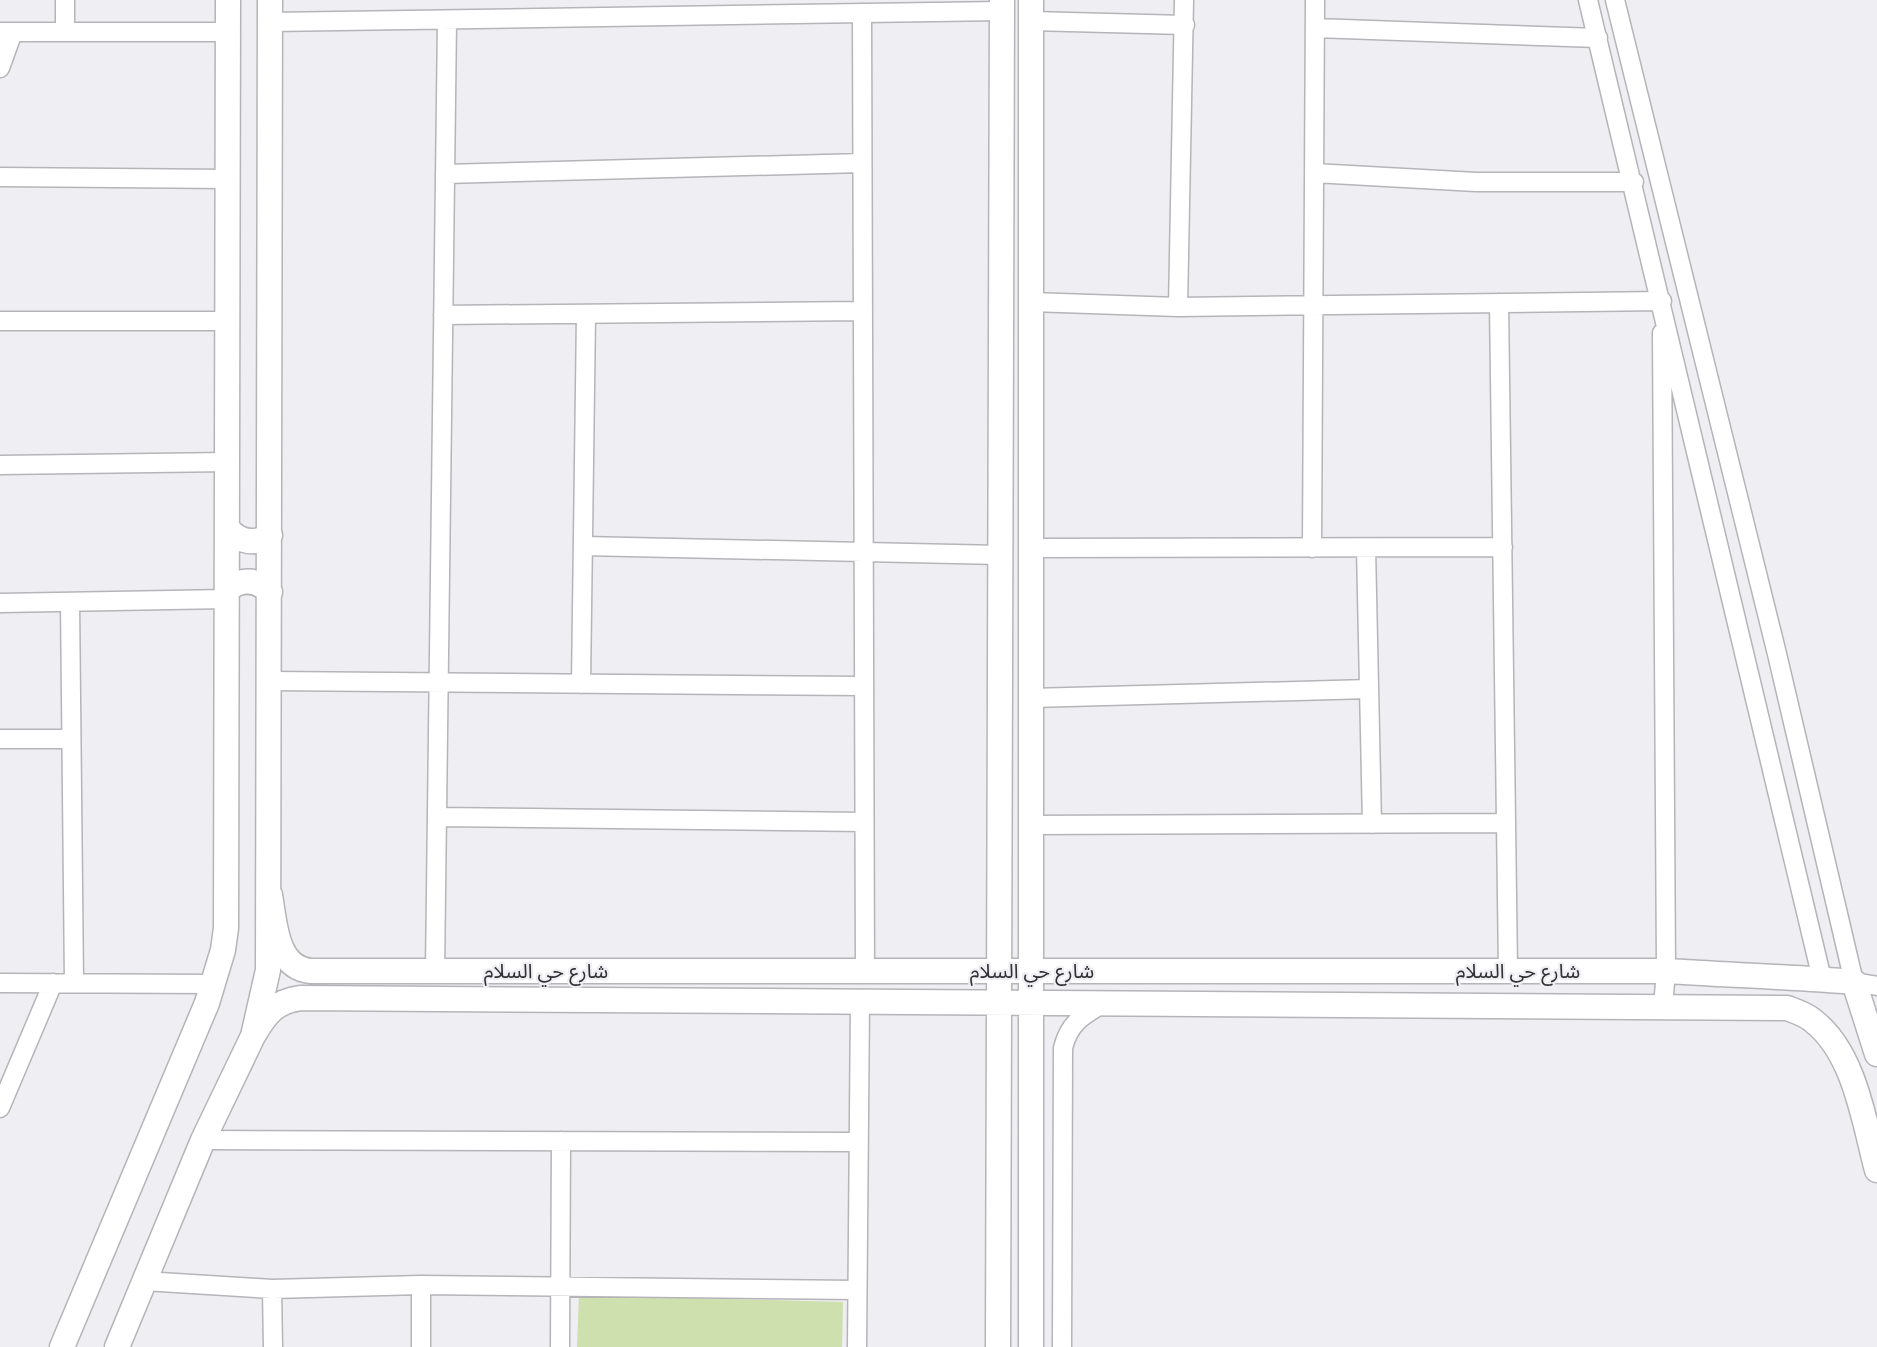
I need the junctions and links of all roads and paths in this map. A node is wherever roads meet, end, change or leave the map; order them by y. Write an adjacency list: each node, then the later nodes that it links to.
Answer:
1 (65, 0): 15 (street)
2 (228, 0): 16 (main road)
3 (1184, 0): 12 (street)
4 (1315, 0): 13 (street)
5 (1588, 0): 17 (street)
6 (1616, 0): 82 (street)
7 (1002, 6): 10 (street); 19 (main road)
8 (1031, 10): 12 (street); 20 (main road)
9 (270, 11): 11 (street); 42 (main road)
10 (861, 13): 11 (street); 21 (street)
11 (447, 20): 23 (street)
12 (1185, 26): 33 (street)
13 (1315, 27): 17 (street); 22 (street)
14 (7, 32): 15 (street); 18 (street)
15 (64, 32): 16 (street)
16 (228, 32): 25 (main road)
17 (1598, 38): 28 (street)
18 (0, 68)
19 (1002, 152): 20 (main road); 26 (main road)
20 (1031, 155): 27 (main road)
21 (862, 163): 23 (street); 34 (street)
22 (1314, 173): 28 (street); 32 (street)
23 (445, 174): 36 (street)
24 (0, 177): 25 (street)
25 (228, 179): 38 (main road)
26 (1002, 179): 27 (main road); 49 (main road)
27 (1030, 183): 30 (main road)
28 (1634, 183): 29 (street)
29 (1662, 301): 31 (street); 76 (street); 77 (street)
30 (1031, 302): 33 (street); 45 (main road)
31 (1499, 303): 32 (street); 44 (street)
32 (1314, 305): 33 (street); 46 (street)
33 (1178, 307)
34 (862, 311): 35 (street); 48 (street)
35 (586, 314): 36 (street); 43 (street)
36 (443, 315): 55 (street)
37 (0, 321): 38 (street)
38 (228, 321): 39 (main road)
39 (229, 462): 40 (street); 41 (main road)
40 (0, 465)
41 (228, 529): 42 (main road); 51 (main road)
42 (270, 535): 50 (main road)
43 (583, 546): 48 (street); 56 (street)
44 (1503, 547): 47 (street); 64 (street)
45 (1031, 548): 46 (street); 59 (main road)
46 (1312, 548): 47 (street)
47 (1366, 548): 58 (street)
48 (864, 553): 49 (street); 57 (street)
49 (1000, 555): 69 (main road)
50 (270, 592): 51 (main road); 54 (main road)
51 (227, 594): 52 (street); 81 (main road)
52 (70, 602): 53 (street); 61 (street)
53 (0, 603)
54 (270, 681): 55 (street); 67 (main road)
55 (439, 682): 56 (street); 62 (street)
56 (581, 684): 57 (street)
57 (864, 686): 63 (street)
58 (1369, 689): 59 (street); 65 (street)
59 (1031, 698): 66 (main road)
60 (0, 739): 61 (street)
61 (71, 739): 80 (street)
62 (437, 817): 63 (street); 71 (street)
63 (864, 822): 72 (street)
64 (1506, 823): 65 (street); 75 (street)
65 (1372, 824): 66 (street)
66 (1031, 825): 68 (main road)
67 (270, 895): 70 (main road, شارع حي السلام); 92 (main road)
68 (1030, 946): 69 (main road); 74 (main road)
69 (1000, 960): 73 (main road, شارع حي السلام); 74 (main road, شارع حي السلام); 86 (main road)
70 (365, 971): 71 (main road, شارع حي السلام); 83 (main road)
71 (435, 971): 72 (main road, شارع حي السلام)
72 (865, 971): 73 (main road, شارع حي السلام)
73 (944, 971): 85 (main road)
74 (1031, 971): 75 (main road, شارع حي السلام); 87 (main road)
75 (1508, 971): 76 (main road, شارع حي السلام)
76 (1666, 971): 77 (main road, شارع حي السلام); 89 (street)
77 (1822, 979): 82 (main road, شارع حي السلام)
78 (0, 983): 79 (street)
79 (52, 983): 80 (street); 94 (street)
80 (75, 983): 81 (street)
81 (213, 984): 104 (main road)
82 (1866, 984): 93 (main road)
83 (363, 998): 84 (main road); 92 (main road)
84 (860, 1001): 85 (main road); 97 (street)
85 (942, 1002): 86 (main road)
86 (999, 1002): 87 (main road); 90 (main road)
87 (1031, 1002): 88 (main road); 91 (main road)
88 (1105, 1003): 89 (main road); 112 (street)
89 (1663, 1006): 98 (main road)
90 (999, 1031): 91 (main road); 110 (main road)
91 (1030, 1035): 111 (main road)
92 (253, 1036): 95 (main road)
93 (1877, 1054)
94 (0, 1108)
95 (203, 1140): 96 (street); 99 (main road)
96 (561, 1141): 97 (street); 101 (street)
97 (859, 1142): 103 (street)
98 (1877, 1170)
99 (144, 1281): 102 (street); 105 (main road)
100 (421, 1285): 101 (street); 102 (street); 107 (street)
101 (560, 1286): 103 (street); 108 (street)
102 (272, 1289): 106 (street)
103 (857, 1290): 109 (street)
104 (62, 1347)
105 (117, 1347)
106 (273, 1347)
107 (421, 1347)
108 (560, 1347)
109 (857, 1347)
110 (998, 1347)
111 (1031, 1347)
112 (1062, 1347)

